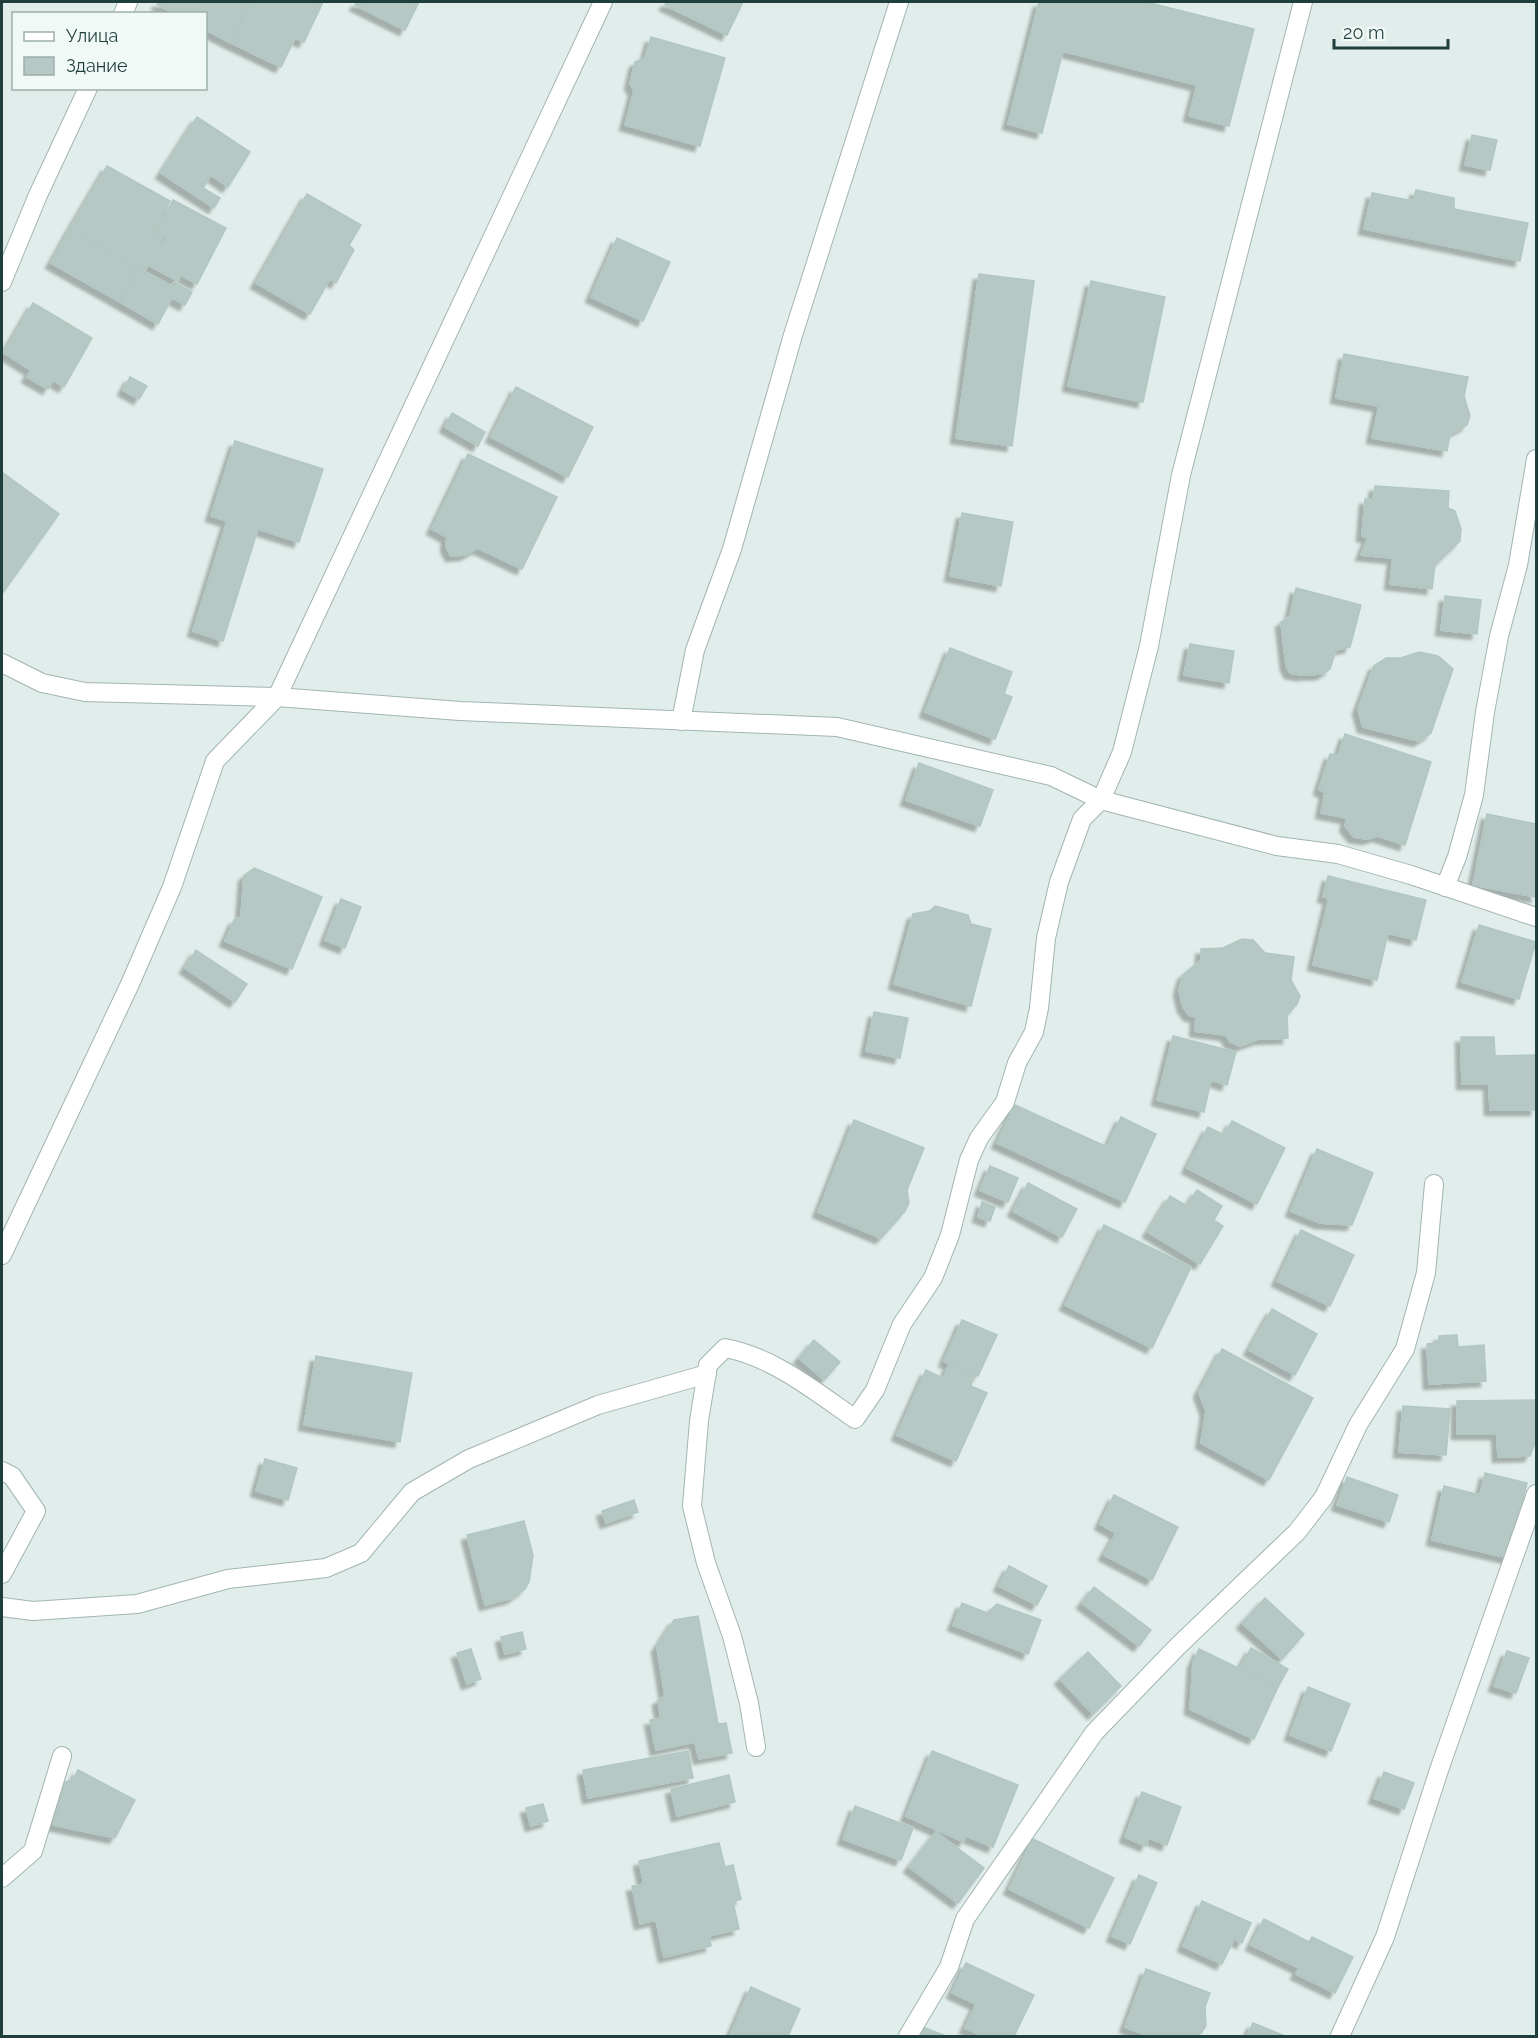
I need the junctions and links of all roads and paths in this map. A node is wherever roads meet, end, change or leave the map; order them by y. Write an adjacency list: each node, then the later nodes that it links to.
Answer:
1 (603, 2): 8 (street)
2 (899, 2): 9 (street)
3 (1303, 2): 10 (street)
4 (87, 90): 5 (street)
5 (2, 282)
6 (1536, 459): 11 (street)
7 (2, 663): 8 (street)
8 (277, 697): 9 (street); 14 (street)
9 (681, 721): 10 (street)
10 (1101, 800): 11 (street); 15 (street)
11 (1445, 886): 12 (street)
12 (1536, 916)
13 (1434, 1184): 23 (street)
14 (2, 1255)
15 (707, 1374): 19 (street); 20 (street)
16 (2, 1471): 18 (street)
17 (1536, 1494): 24 (street)
18 (2, 1574)
19 (2, 1607)
20 (756, 1747)
21 (62, 1756): 22 (street)
22 (2, 1878)
23 (908, 2037)
24 (1340, 2037)

